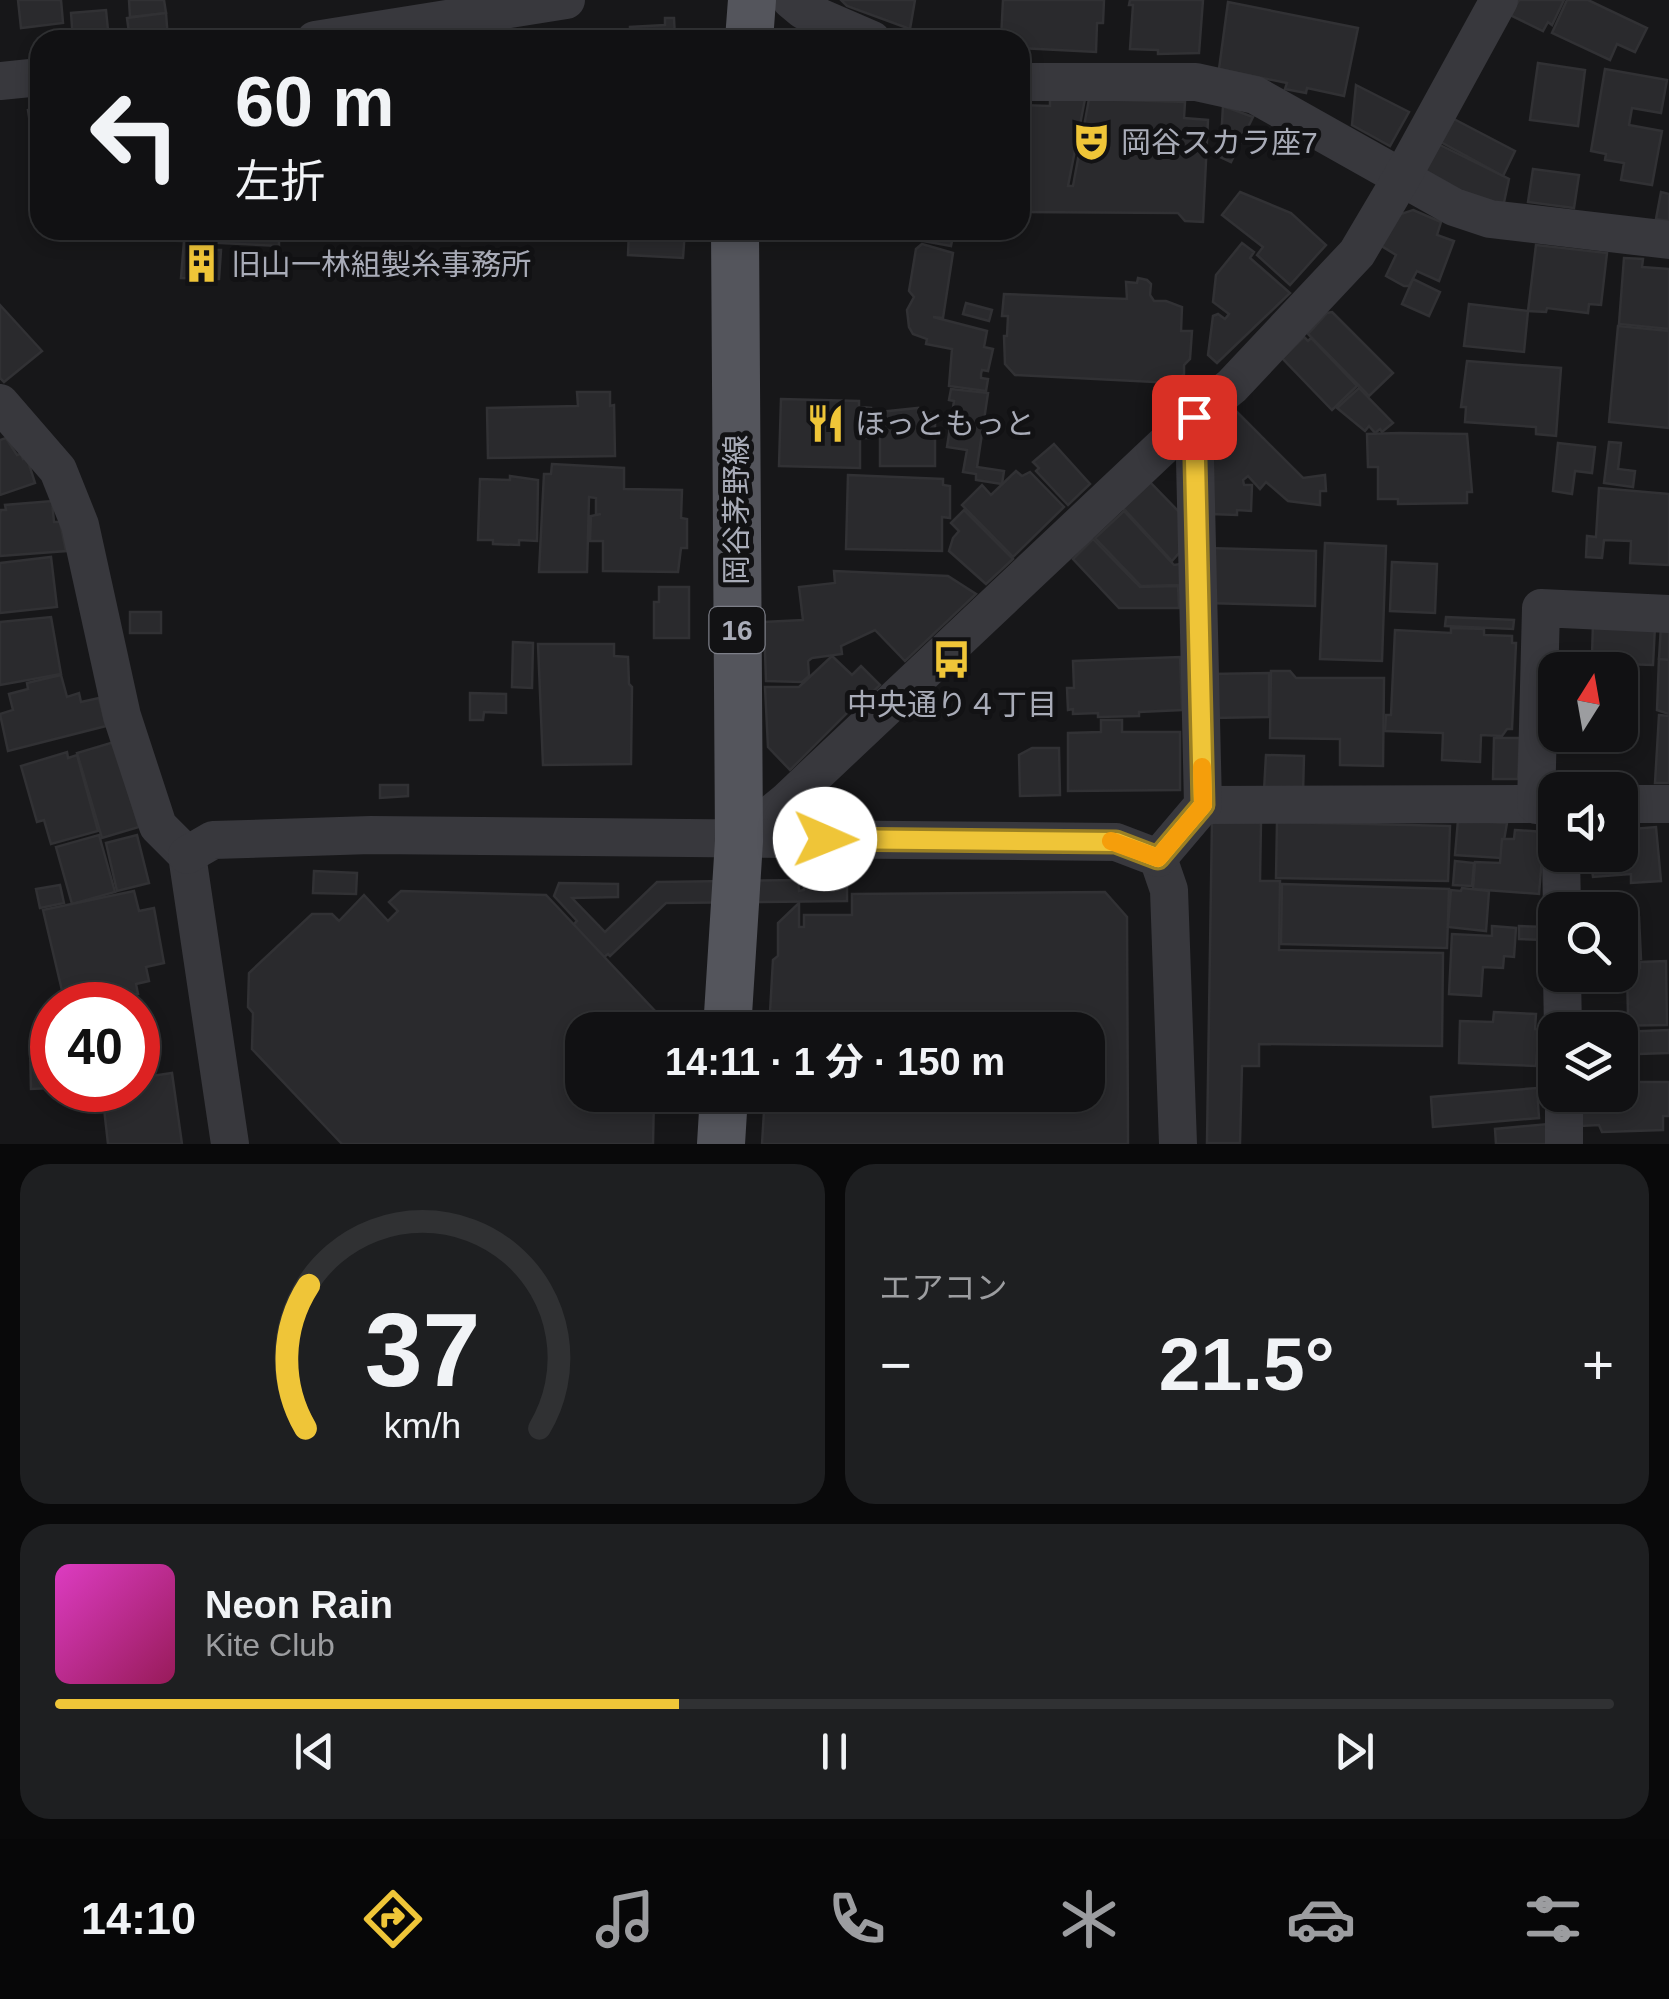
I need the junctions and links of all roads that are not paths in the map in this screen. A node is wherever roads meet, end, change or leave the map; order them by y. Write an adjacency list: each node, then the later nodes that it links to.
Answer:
1 (566, 0): 5 (street)
2 (752, 0): 6 (main road)
3 (791, 0): 7 (street)
4 (1499, 0): 11 (street)
5 (378, 30)
6 (750, 30)
7 (849, 30)
8 (30, 78): 9 (street)
9 (0, 81)
10 (1030, 82): 11 (street)
11 (1402, 177): 13 (street); 15 (street)
12 (734, 240): 22 (main road, 岡谷茅野線 / 16)
13 (1669, 240)
14 (0, 403): 23 (street)
15 (1194, 417): 20 (street); 22 (street)
16 (1669, 614): 17 (street)
17 (1545, 772)
18 (1638, 804): 19 (street)
19 (1669, 804)
20 (1203, 805): 21 (street); 24 (street)
21 (1538, 805)
22 (739, 840): 23 (street); 24 (street); 25 (main road, 岡谷茅野線 / 16)
23 (187, 856): 28 (street)
24 (1158, 858): 30 (street)
25 (729, 1012)
26 (723, 1112): 29 (main road)
27 (1564, 1112): 31 (street)
28 (230, 1144)
29 (720, 1144)
30 (1178, 1144)
31 (1564, 1144)

